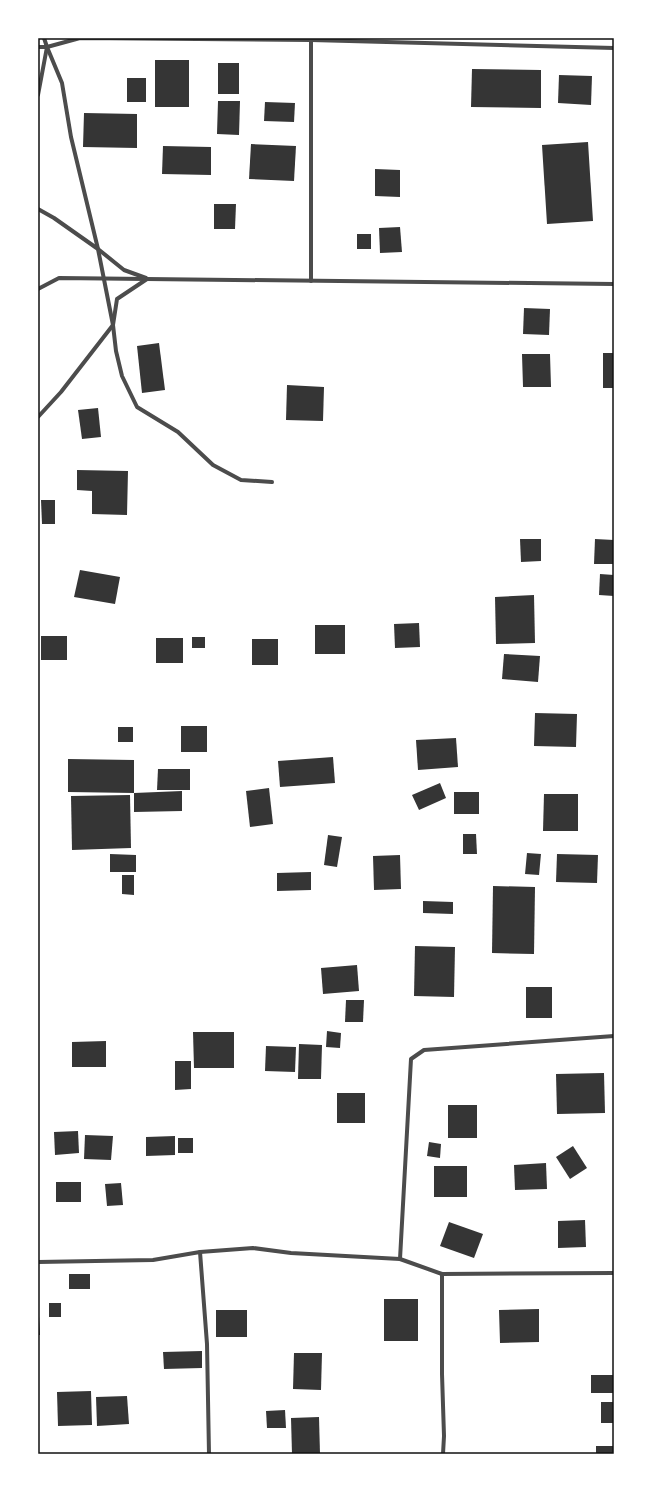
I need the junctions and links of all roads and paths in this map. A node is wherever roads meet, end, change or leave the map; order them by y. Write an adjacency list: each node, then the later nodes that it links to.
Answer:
1 (44, 38): 4 (street)
2 (311, 39): 4 (street); 5 (street); 11 (street)
3 (38, 47): 4 (street)
4 (47, 47): 6 (street); 8 (street)
5 (614, 48)
6 (38, 95)
7 (38, 209): 8 (street)
8 (98, 250): 9 (street); 10 (street)
9 (104, 279): 10 (street); 13 (street); 14 (street)
10 (148, 279): 11 (street); 14 (street)
11 (311, 280): 12 (street)
12 (614, 284)
13 (38, 289)
14 (113, 325): 15 (street); 16 (street)
15 (38, 417)
16 (272, 482)
17 (614, 1036): 19 (street)
18 (200, 1252): 19 (street); 20 (street); 23 (street)
19 (400, 1259): 22 (street)
20 (38, 1262)
21 (614, 1273): 22 (street)
22 (442, 1274): 24 (street)
23 (210, 1454)
24 (443, 1454)

